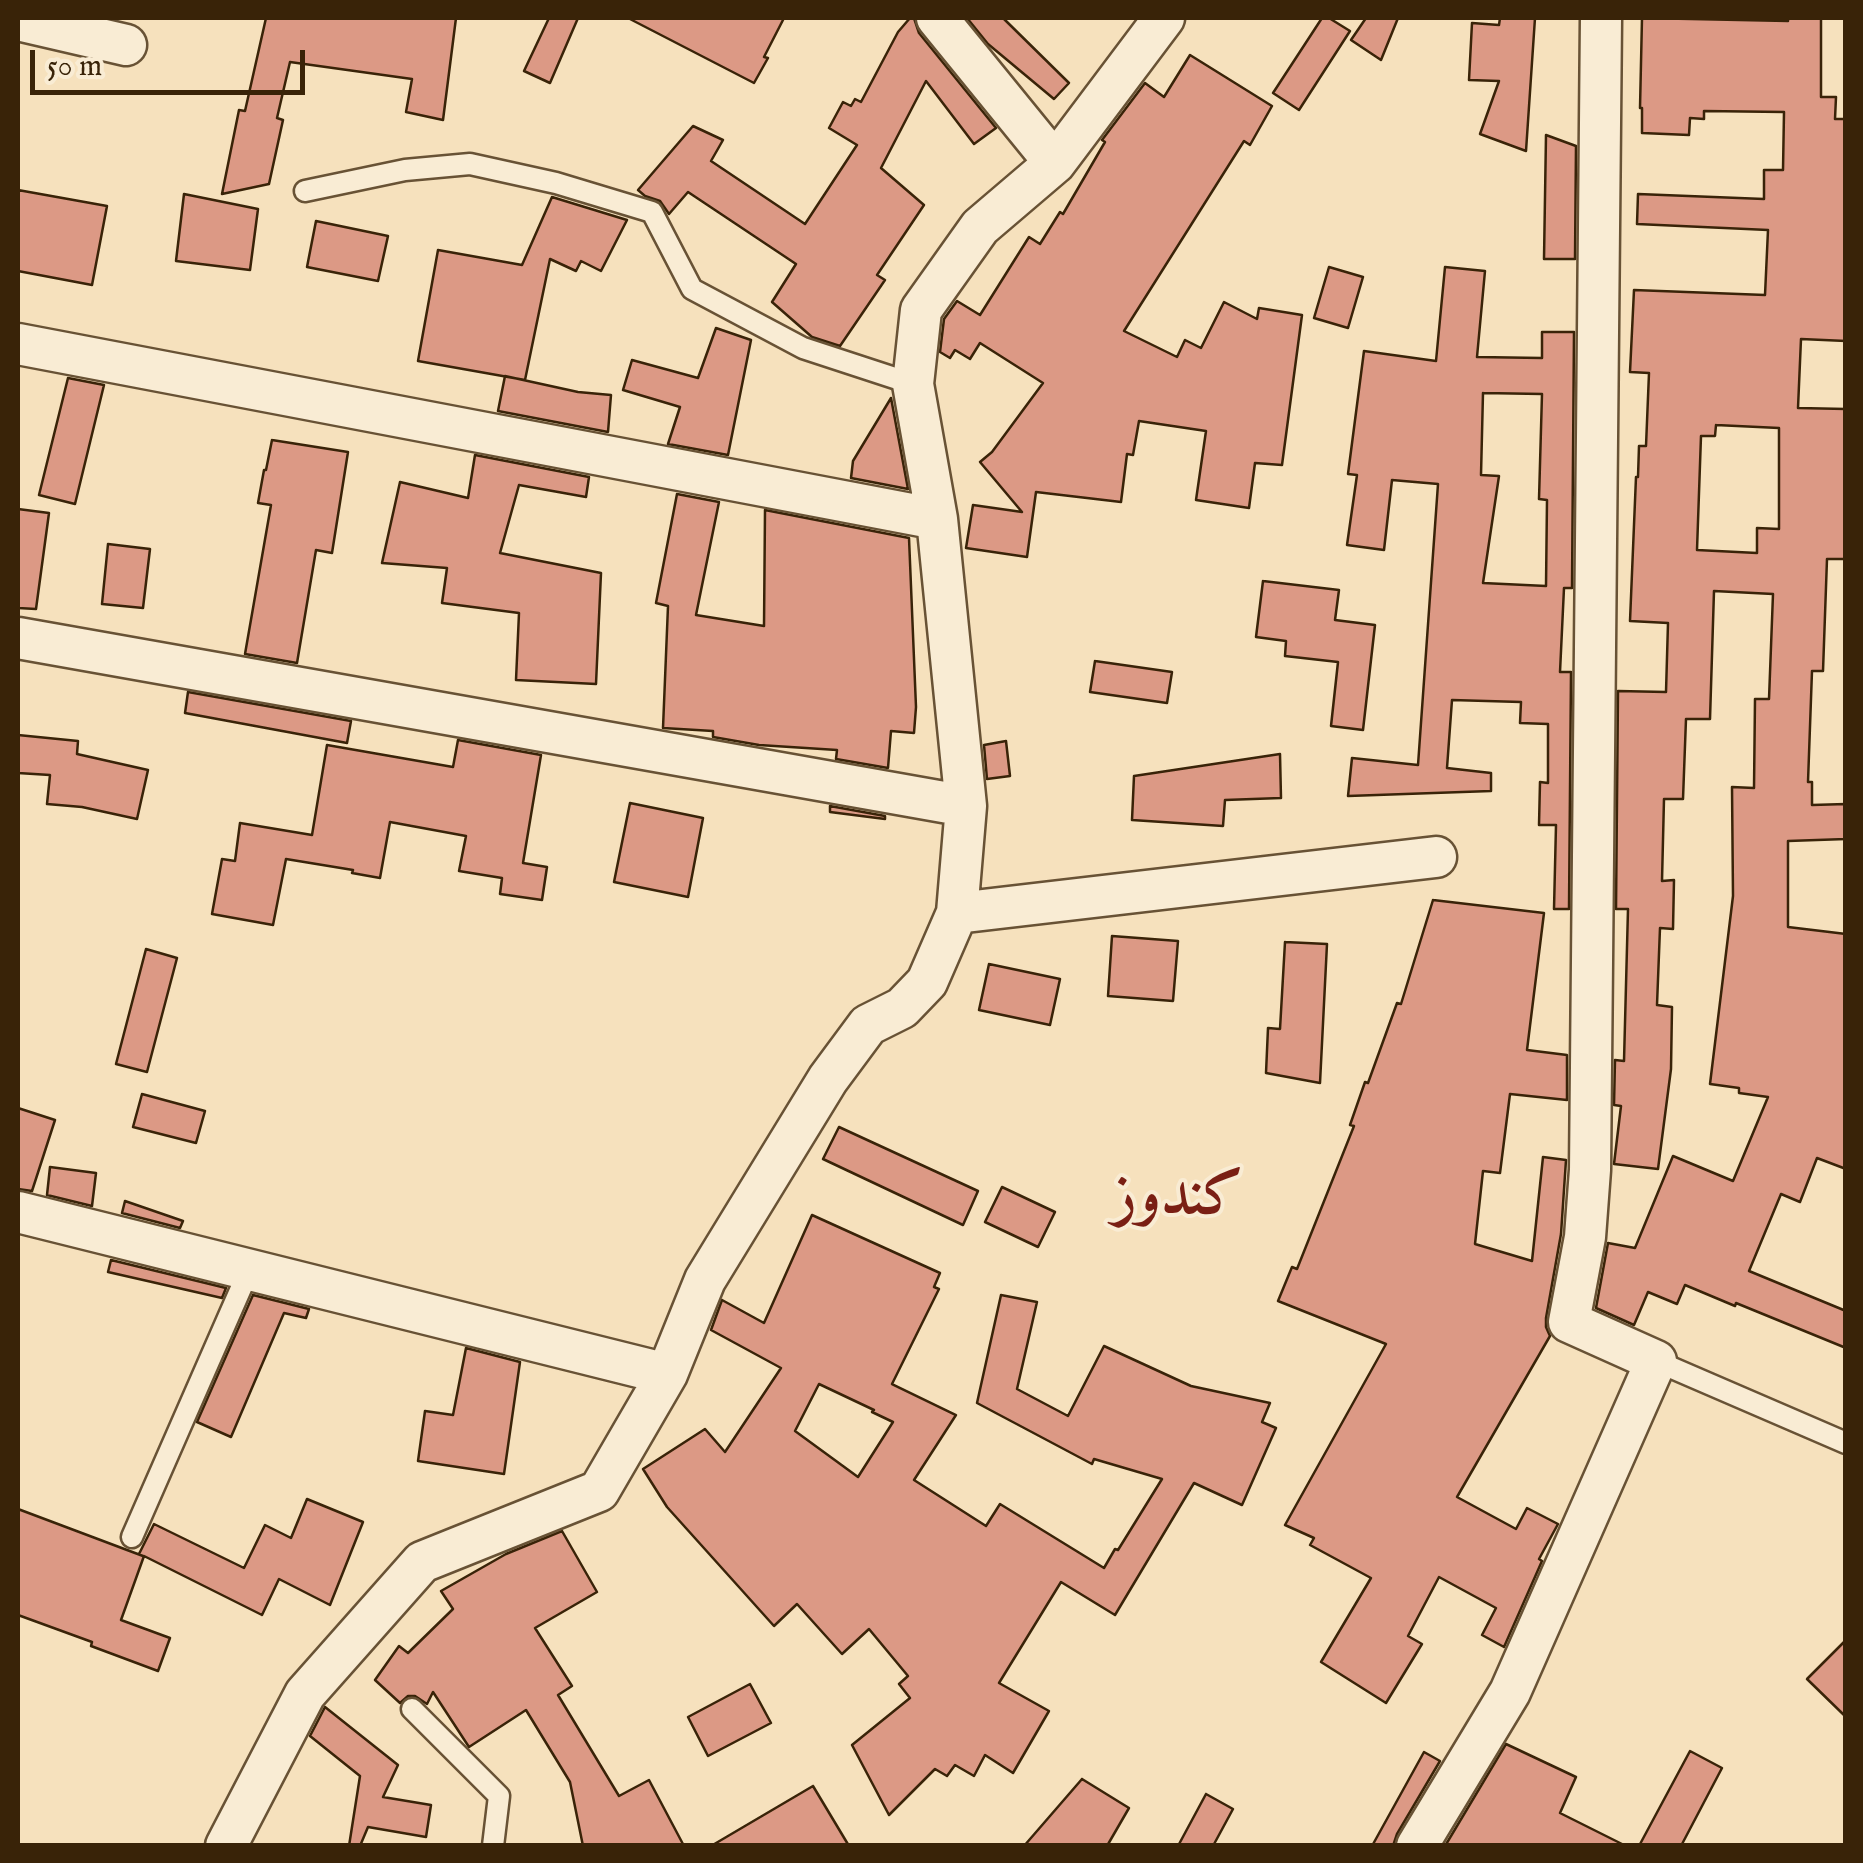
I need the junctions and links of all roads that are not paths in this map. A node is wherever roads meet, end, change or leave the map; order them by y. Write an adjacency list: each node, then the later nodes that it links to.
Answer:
1 (938, 18): 6 (street)
2 (1164, 18): 6 (street)
3 (1601, 18): 17 (street)
4 (18, 20): 5 (street)
5 (125, 47)
6 (1055, 163): 9 (street)
7 (306, 191): 9 (lane)
8 (18, 344): 10 (street)
9 (912, 384): 10 (street)
10 (937, 519): 12 (street)
11 (18, 638): 12 (street)
12 (966, 806): 14 (street)
13 (1436, 857): 14 (street)
14 (957, 913): 18 (street)
15 (18, 1212): 16 (street)
16 (249, 1270): 18 (street); 20 (lane)
17 (1656, 1361): 19 (lane); 24 (street)
18 (666, 1374): 22 (street)
19 (1846, 1443)
20 (132, 1537)
21 (412, 1709): 23 (lane)
22 (226, 1846)
23 (494, 1846)
24 (1416, 1846)

